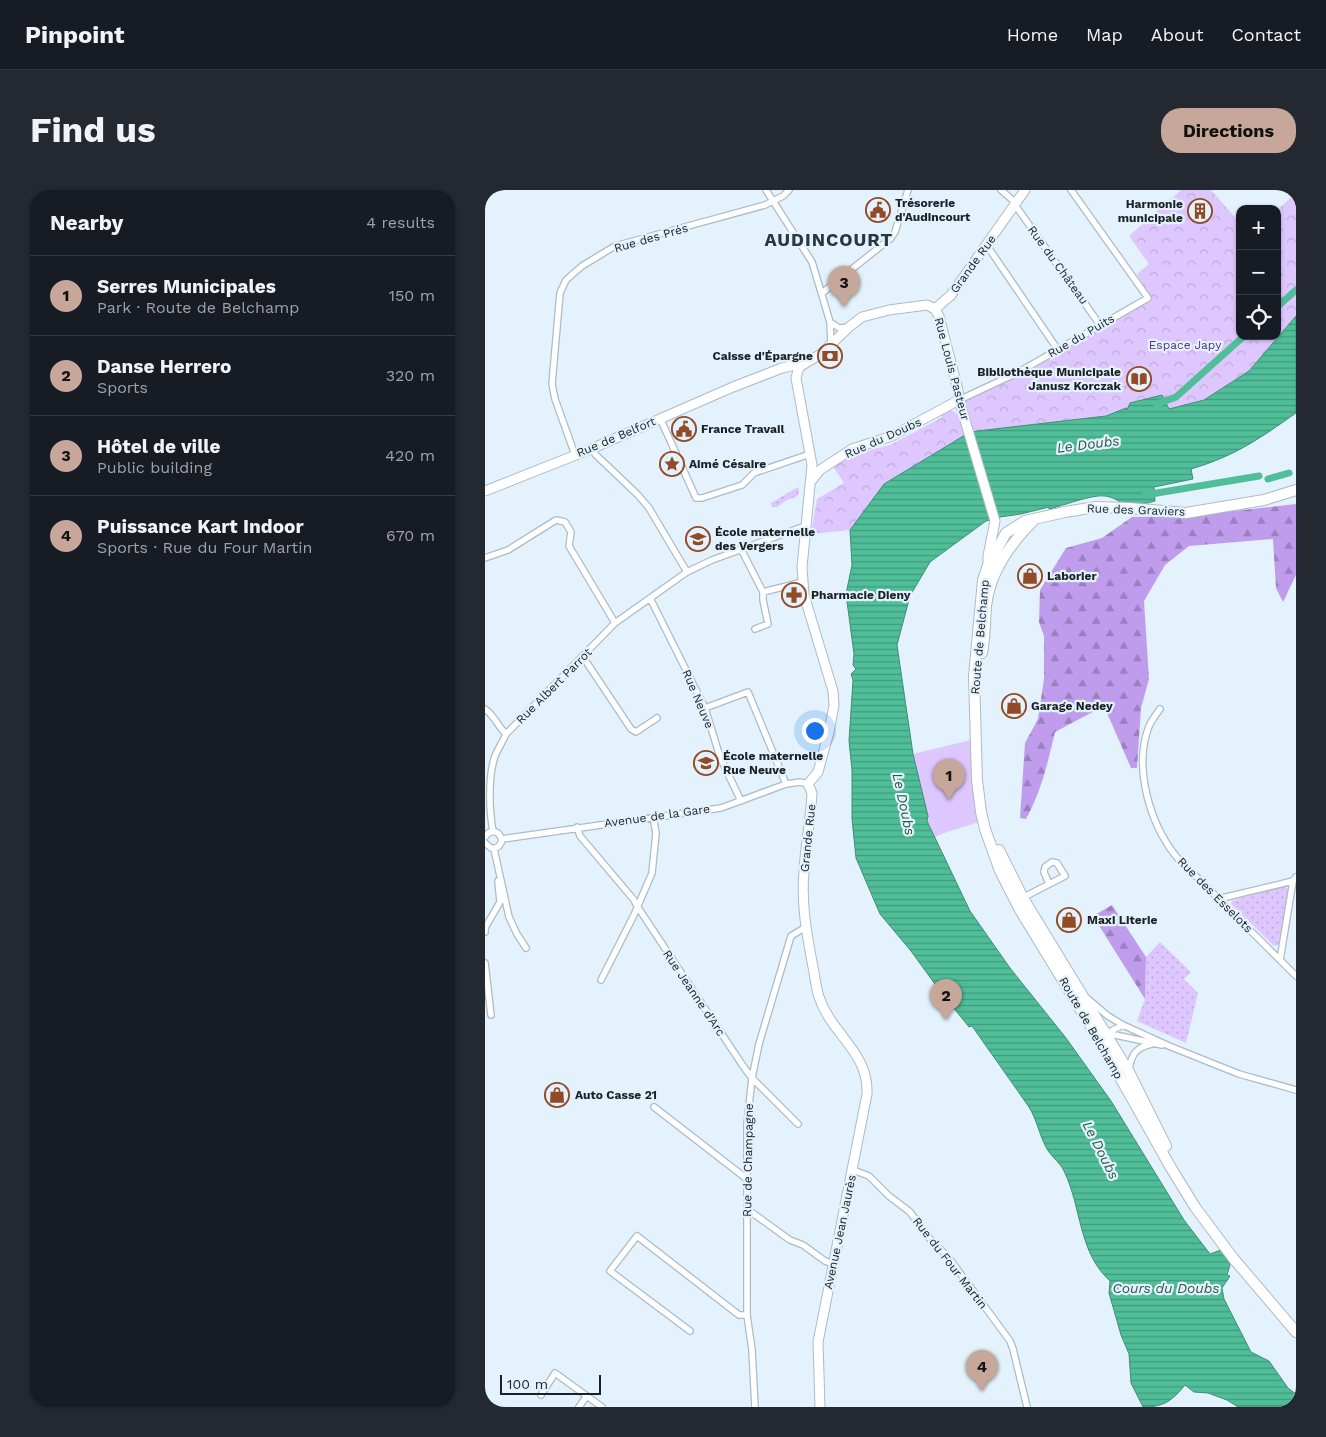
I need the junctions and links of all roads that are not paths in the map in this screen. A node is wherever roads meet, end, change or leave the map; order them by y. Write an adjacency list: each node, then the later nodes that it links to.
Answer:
1 (766, 190): 7 (street)
2 (789, 190): 7 (street, Rue des Prés)
3 (1001, 190): 8 (street, Rue du Château)
4 (1025, 190): 8 (street, Grande Rue)
5 (1071, 190): 13 (street, Rue du Puits)
6 (908, 191): 10 (street)
7 (773, 202): 10 (street); 24 (street, Rue des Prés)
8 (1015, 205): 9 (street, Grande Rue); 13 (street, Rue du Château)
9 (986, 247): 11 (street, Grande Rue); 16 (street)
10 (822, 293): 12 (street)
11 (935, 309): 14 (street); 20 (street, Rue Louis Pasteur)
12 (830, 322): 14 (street); 15 (street)
13 (1100, 325): 16 (street, Rue du Puits)
14 (849, 327): 15 (street)
15 (831, 344): 17 (street)
16 (1058, 350): 20 (street, Rue du Puits)
17 (804, 362): 18 (street, Rue de Belfort); 19 (street)
18 (779, 370): 19 (street); 21 (street, Rue de Belfort)
19 (796, 378): 23 (street)
20 (959, 400): 25 (street, Rue du Doubs); 29 (street, Rue Louis Pasteur)
21 (660, 418): 22 (street, Rue de Belfort); 23 (street)
22 (591, 449): 24 (street, Rue de Belfort); 35 (street)
23 (810, 454): 25 (street)
24 (575, 455): 27 (street, Rue de Belfort)
25 (816, 467): 30 (street)
26 (1296, 490): 28 (main road, Rue des Graviers)
27 (485, 492)
28 (1035, 519): 31 (main road, Rue des Graviers); 39 (main road)
29 (995, 521): 31 (street); 34 (street)
30 (805, 526): 32 (street); 36 (street)
31 (1006, 533): 34 (main road, Route de Belchamp); 39 (street, Route de Belchamp)
32 (741, 549): 35 (street); 37 (street)
33 (485, 558): 40 (street)
34 (988, 565): 63 (main road, Route de Belchamp)
35 (687, 572): 38 (street, Rue Albert Parrot)
36 (803, 582): 37 (street); 49 (street)
37 (763, 592): 41 (street)
38 (650, 598): 40 (street, Rue Albert Parrot); 43 (street, Rue Neuve)
39 (986, 606): 63 (main road, Route de Belchamp)
40 (615, 623): 42 (street, Rue Albert Parrot)
41 (755, 630)
42 (583, 657): 46 (street); 47 (street, Rue Albert Parrot)
43 (705, 708): 48 (street); 50 (street, Rue Neuve)
44 (485, 709): 47 (street)
45 (1159, 709): 62 (street, Rue des Esselots)
46 (657, 718)
47 (506, 734): 51 (street, Rue Albert Parrot)
48 (786, 784): 49 (street, Avenue de la Gare); 50 (street, Avenue de la Gare)
49 (808, 784): 65 (street, Grande Rue)
50 (741, 801): 52 (street, Avenue de la Gare)
51 (488, 811): 54 (street, Rue Albert Parrot)
52 (653, 817): 53 (street, Avenue de la Gare); 64 (street)
53 (577, 827): 56 (street, Avenue de la Gare); 64 (street, Rue Jeanne d'Arc)
54 (493, 831): 55 (street); 56 (street)
55 (485, 835)
56 (502, 839): 58 (street)
57 (485, 843): 58 (street)
58 (494, 849): 59 (street)
59 (499, 870): 66 (street); 67 (street)
60 (1295, 879): 62 (street); 68 (street)
61 (1049, 884): 63 (street)
62 (1218, 899): 68 (street, Rue des Esselots)
63 (1019, 900): 72 (main road, Route de Belchamp); 75 (main road, Route de Belchamp)
64 (637, 906): 71 (street); 80 (street, Rue Jeanne d'Arc)
65 (806, 927): 78 (street, Grande Rue); 80 (street, Rue de Champagne)
66 (485, 932)
67 (526, 948)
68 (1280, 960): 70 (street, Rue des Esselots)
69 (485, 963): 73 (street)
70 (1296, 976)
71 (601, 980)
72 (1082, 994): 74 (street); 75 (main road, Route de Belchamp)
73 (491, 1015)
74 (1123, 1025): 75 (street); 77 (street)
75 (1102, 1036): 76 (street); 79 (main road, Route de Belchamp); 91 (main road, Route de Belchamp)
76 (1153, 1043): 77 (street); 79 (street)
77 (1169, 1046): 81 (street)
78 (859, 1059): 84 (street, Avenue Jean Jaurès)
79 (1129, 1072): 89 (main road, Route de Belchamp)
80 (752, 1078): 83 (street, Rue Jeanne d'Arc); 85 (street, Rue de Champagne)
81 (1296, 1090)
82 (654, 1107): 85 (street)
83 (799, 1124)
84 (853, 1170): 87 (street, Avenue Jean Jaurès); 98 (street, Rue du Four Martin)
85 (747, 1179): 86 (street, Rue de Champagne)
86 (747, 1209): 87 (street); 88 (street, Rue de Champagne)
87 (833, 1264): 97 (street, Avenue Jean Jaurès)
88 (747, 1315): 90 (street); 96 (street, Rue de Champagne)
89 (1296, 1327)
90 (690, 1331)
91 (1296, 1332)
92 (541, 1395): 93 (street)
93 (586, 1397): 94 (street); 95 (street)
94 (579, 1407)
95 (602, 1407)
96 (755, 1407)
97 (820, 1407)
98 (1027, 1407)

